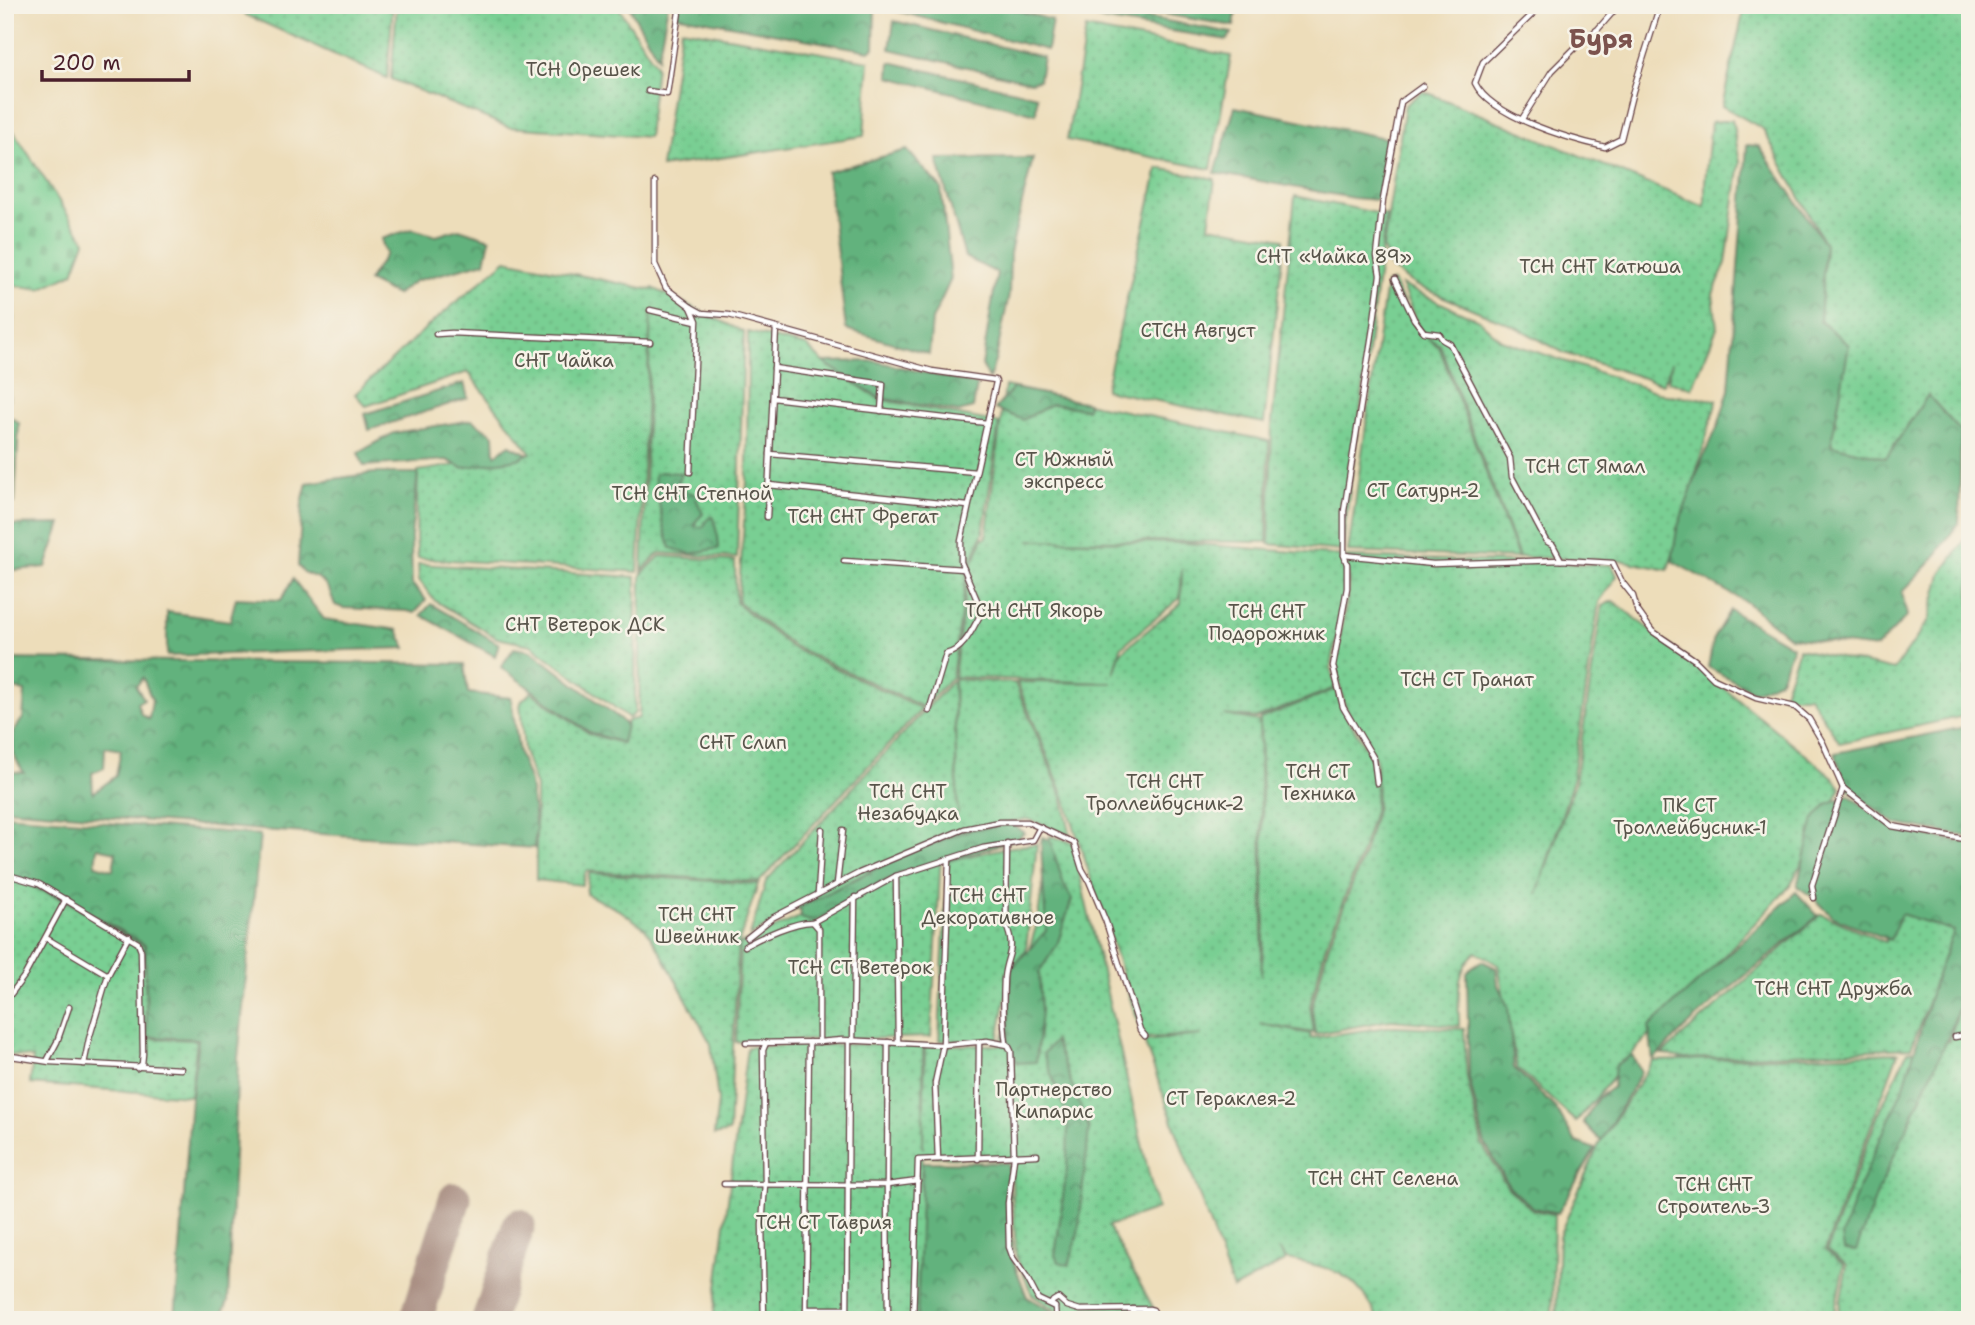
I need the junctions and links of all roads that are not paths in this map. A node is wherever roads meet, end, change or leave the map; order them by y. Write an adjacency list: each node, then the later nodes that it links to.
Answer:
1 (680, 5): 6 (street)
2 (1542, 5): 7 (street)
3 (1619, 5): 7 (street)
4 (1660, 5): 7 (street)
5 (1423, 86): 26 (street)
6 (648, 91)
7 (1522, 119)
8 (655, 182): 10 (street)
9 (1395, 279): 27 (street)
10 (691, 307): 12 (street); 13 (street)
11 (650, 310): 12 (street)
12 (696, 321): 21 (street)
13 (776, 328): 16 (street); 19 (street)
14 (436, 334): 15 (street)
15 (650, 342)
16 (774, 368): 17 (street); 18 (street)
17 (773, 398): 18 (street); 20 (street)
18 (881, 411): 19 (street)
19 (987, 423): 22 (street)
20 (770, 454): 22 (street); 23 (street)
21 (690, 472)
22 (976, 472): 24 (street)
23 (768, 485): 24 (street); 25 (street)
24 (968, 506): 29 (street)
25 (767, 517)
26 (1344, 555): 27 (street); 31 (street)
27 (1560, 560): 32 (street)
28 (844, 561): 29 (street)
29 (964, 569): 30 (street)
30 (929, 711)
31 (1377, 783)
32 (1843, 788): 36 (street); 44 (street)
33 (1040, 827): 37 (street); 41 (street); 54 (street)
34 (822, 829): 42 (street)
35 (843, 830): 41 (street)
36 (1970, 840)
37 (1007, 843): 38 (street); 65 (street)
38 (949, 859): 40 (street); 66 (street)
39 (5, 874): 45 (street)
40 (896, 876): 43 (street); 61 (street)
41 (837, 884): 42 (street)
42 (818, 894): 49 (street)
43 (855, 897): 46 (street); 57 (street)
44 (1814, 898)
45 (65, 899): 47 (street); 48 (street)
46 (813, 922): 50 (street); 59 (street)
47 (129, 936): 51 (street); 70 (street)
48 (46, 938): 51 (street); 52 (street)
49 (747, 938)
50 (745, 946)
51 (108, 975): 69 (street)
52 (5, 1002)
53 (69, 1007): 68 (street)
54 (1145, 1036)
55 (1970, 1036): 56 (street)
56 (1955, 1037)
57 (851, 1041): 59 (street); 60 (street); 80 (street)
58 (809, 1042): 59 (street); 63 (street); 79 (street)
59 (819, 1042)
60 (888, 1042): 61 (street); 81 (street)
61 (898, 1042): 66 (street)
62 (746, 1043): 63 (street)
63 (766, 1043): 78 (street)
64 (979, 1043): 65 (street); 66 (street); 75 (street)
65 (1006, 1043): 73 (street)
66 (943, 1045): 74 (street)
67 (5, 1055): 68 (street)
68 (47, 1061): 69 (street)
69 (84, 1064): 70 (street)
70 (137, 1068): 71 (street)
71 (181, 1069)
72 (1037, 1155): 73 (street)
73 (1014, 1157): 75 (street); 82 (street)
74 (938, 1159): 75 (street); 76 (street)
75 (978, 1159)
76 (918, 1181): 81 (street); 90 (street)
77 (724, 1184): 78 (street)
78 (765, 1184): 79 (street); 86 (street)
79 (808, 1185): 80 (street); 83 (street)
80 (847, 1185): 81 (street); 84 (street)
81 (887, 1185): 89 (street)
82 (1055, 1307): 85 (street); 91 (street)
83 (806, 1309): 84 (street); 87 (street)
84 (846, 1309): 88 (street)
85 (1133, 1309): 92 (street); 93 (street)
86 (764, 1320)
87 (806, 1320)
88 (847, 1320)
89 (888, 1320)
90 (913, 1320)
91 (1056, 1320)
92 (1133, 1320)
93 (1159, 1320)

